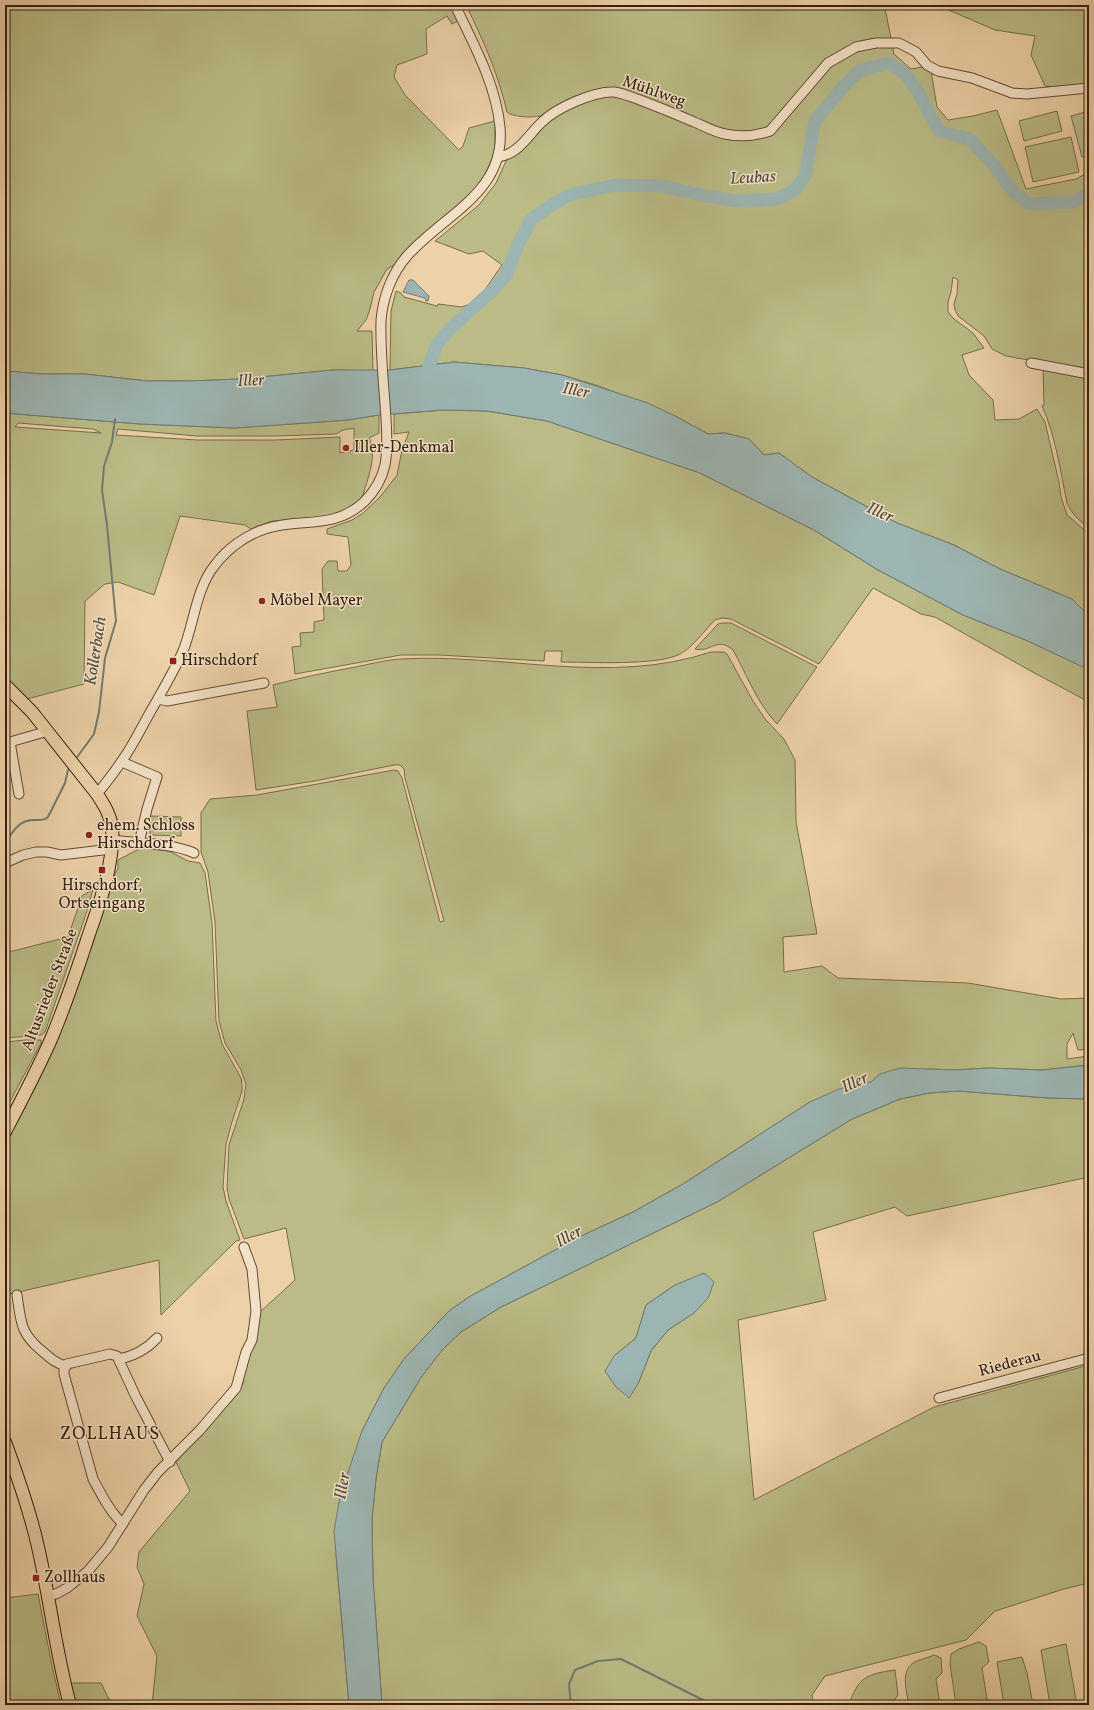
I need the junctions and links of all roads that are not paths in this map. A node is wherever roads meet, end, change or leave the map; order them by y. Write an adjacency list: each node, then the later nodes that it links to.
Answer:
1 (455, 5): 3 (street)
2 (1089, 88): 3 (street, Mühlweg)
3 (498, 157): 8 (street)
4 (1030, 363): 5 (street)
5 (1089, 374)
6 (264, 683): 8 (street)
7 (5, 685): 9 (main road, Altusrieder Straße)
8 (158, 699): 11 (street)
9 (48, 731): 10 (street); 13 (main road, Altusrieder Straße)
10 (9, 762): 12 (street)
11 (122, 762): 13 (street); 14 (street)
12 (19, 794)
13 (97, 794): 15 (main road, Altusrieder Straße)
14 (139, 843): 15 (street); 16 (street)
15 (112, 845): 17 (street); 18 (main road, Altusrieder Straße)
16 (194, 853)
17 (5, 863)
18 (5, 1132)
19 (244, 1247): 27 (street)
20 (17, 1295): 24 (street)
21 (157, 1338): 23 (street)
22 (1089, 1358): 25 (street, Riederau)
23 (119, 1359): 24 (street); 27 (street)
24 (66, 1366): 28 (street)
25 (939, 1398)
26 (5, 1442): 29 (main road)
27 (170, 1462): 28 (street)
28 (123, 1524): 29 (street)
29 (47, 1595): 30 (main road)
30 (70, 1705)

